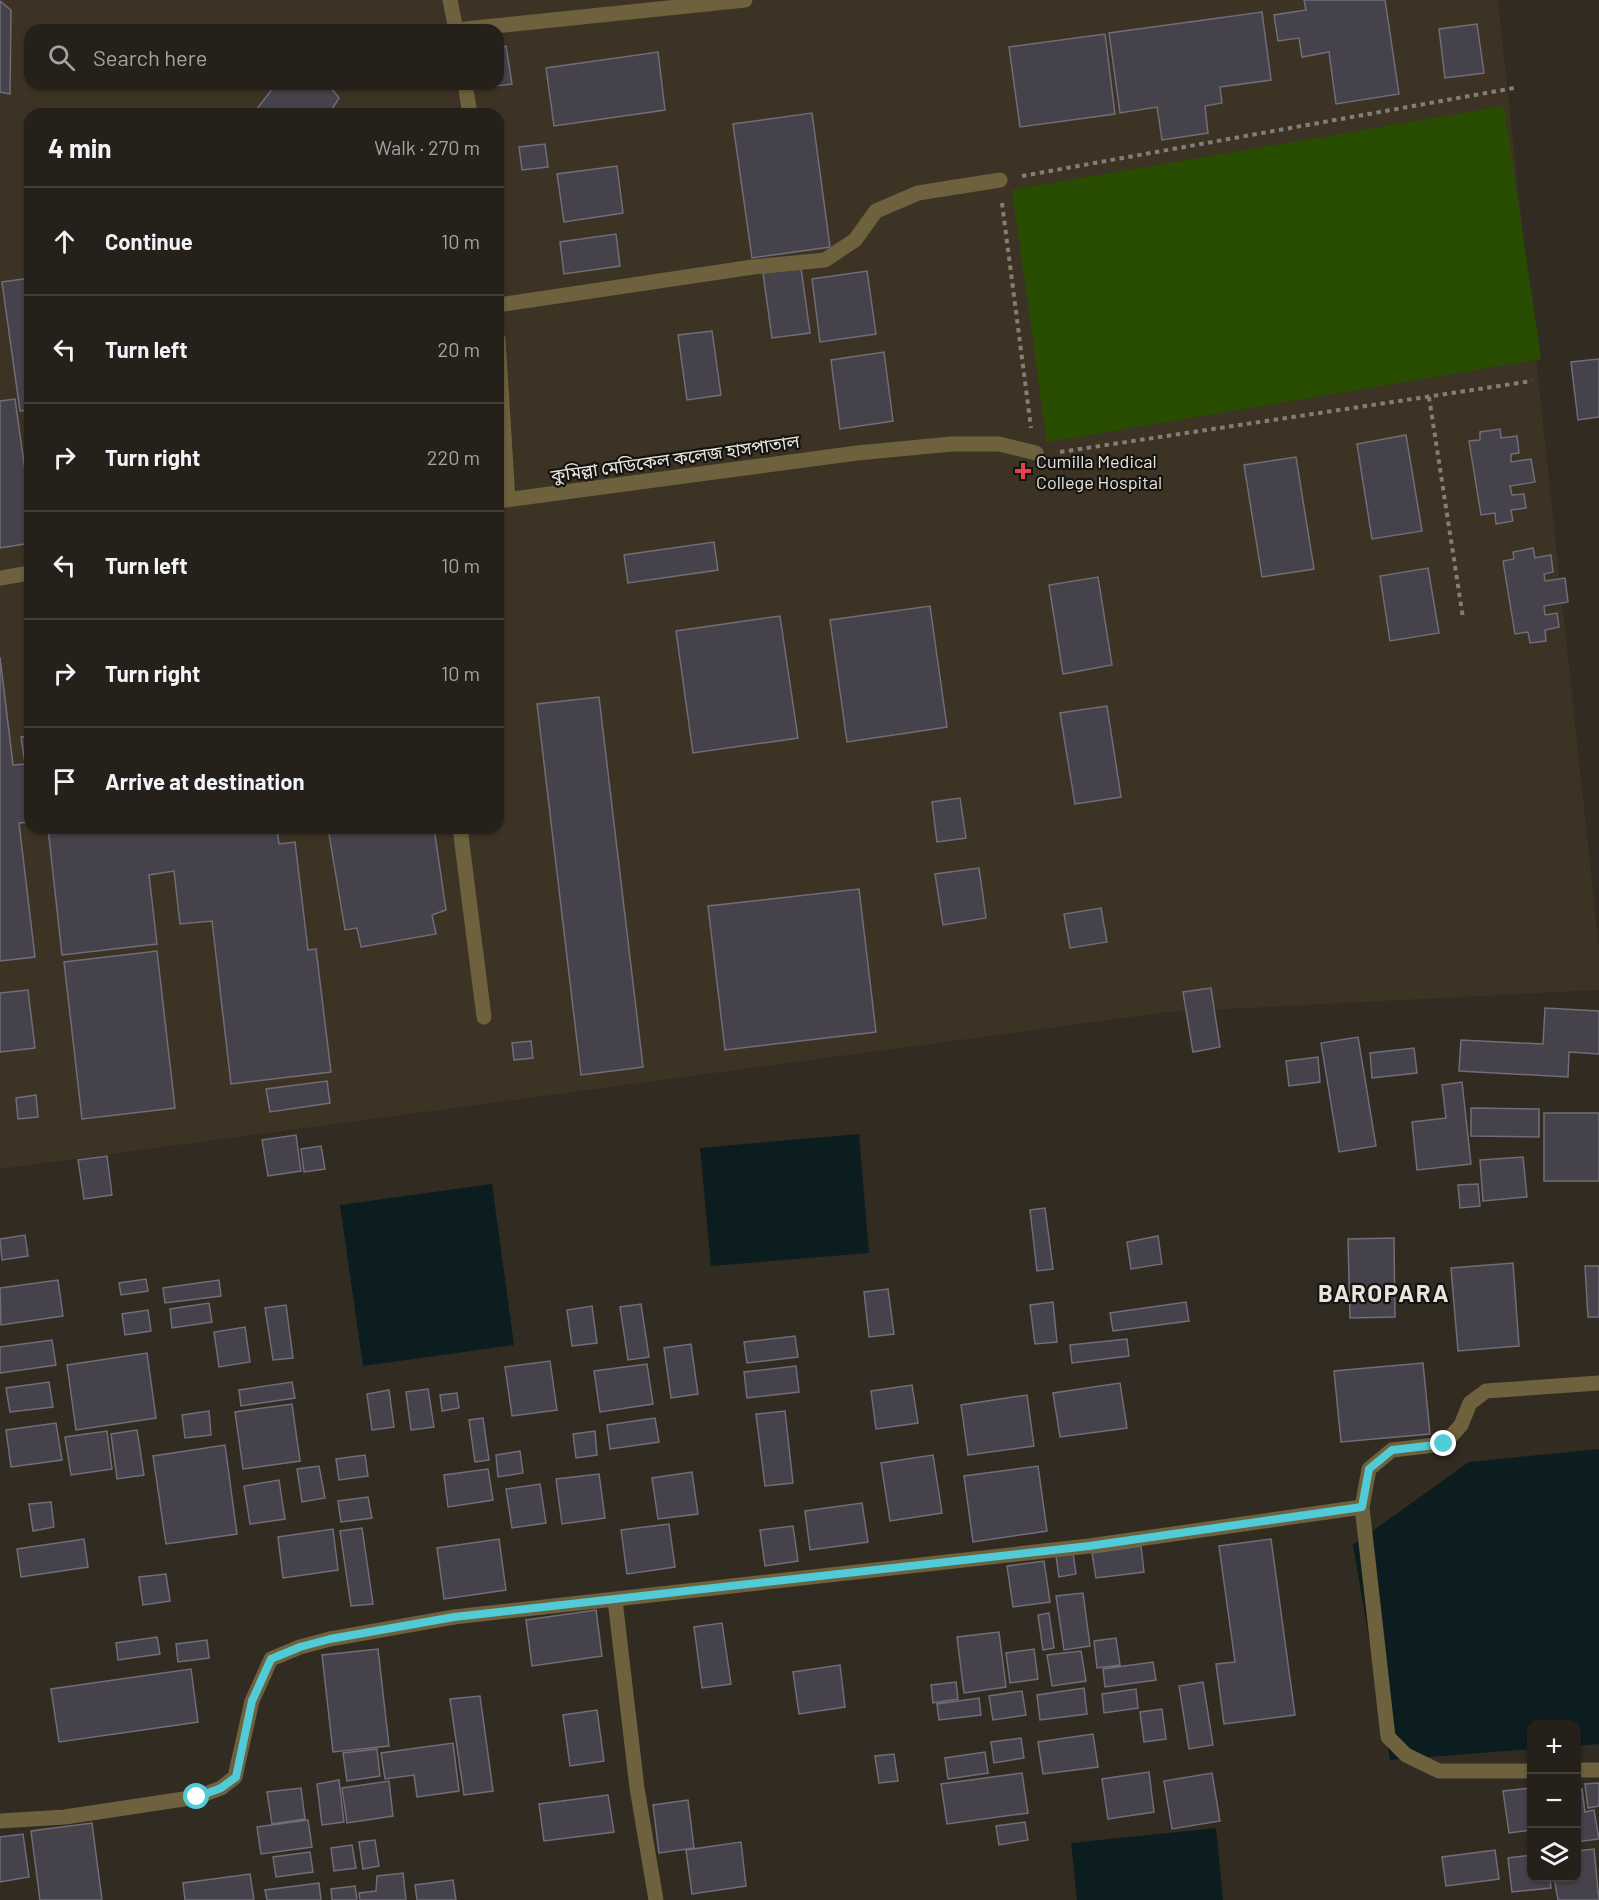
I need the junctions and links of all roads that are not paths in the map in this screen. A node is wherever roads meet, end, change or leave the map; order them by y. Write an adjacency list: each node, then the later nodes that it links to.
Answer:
1 (450, 0): 3 (street)
2 (745, 0): 4 (street)
3 (455, 24)
4 (504, 25)
5 (466, 90): 6 (street)
6 (469, 108)
7 (999, 180): 8 (street)
8 (504, 304)
9 (1036, 453): 10 (street, কুমিল্লা মেডিকেল কলেজ হাসপাতাল)
10 (504, 501)
11 (24, 574): 12 (street)
12 (0, 578)
13 (461, 834): 14 (street)
14 (484, 1017)
15 (1599, 1383): 16 (street)
16 (1362, 1507): 17 (street); 20 (street)
17 (615, 1600): 21 (street); 22 (street)
18 (1581, 1770): 19 (street)
19 (1599, 1770)
20 (1527, 1771)
21 (0, 1821)
22 (656, 1900)

